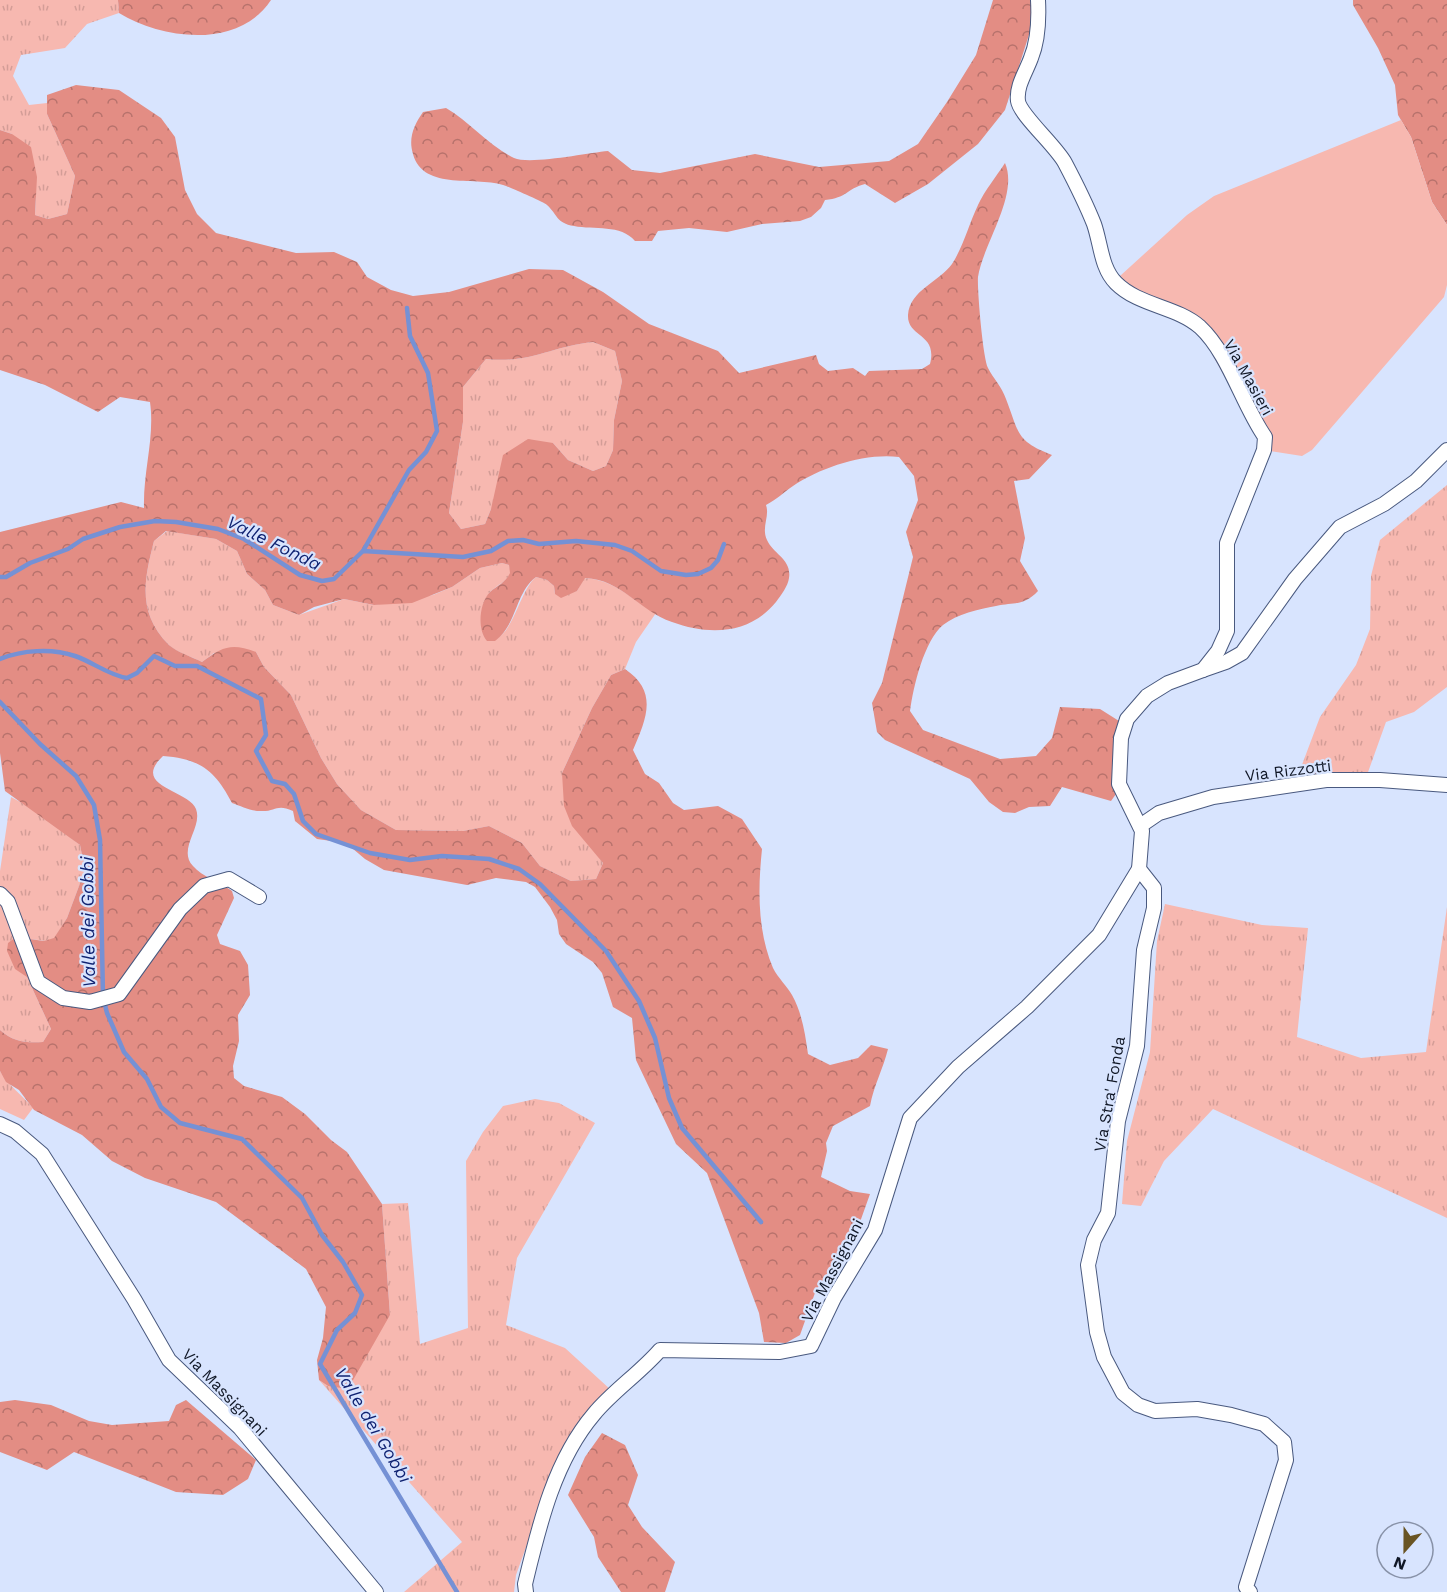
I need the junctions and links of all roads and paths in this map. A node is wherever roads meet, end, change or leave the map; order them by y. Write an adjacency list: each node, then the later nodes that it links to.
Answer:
1 (1038, 0): 3 (street, Via Masieri)
2 (1447, 450): 3 (street)
3 (1203, 670): 5 (street)
4 (1447, 785): 5 (street, Via Rizzotti)
5 (1140, 825): 6 (street)
6 (1139, 869): 11 (street, Via Massignani); 12 (street, Via Stra' Fonda)
7 (0, 894): 8 (street)
8 (259, 897)
9 (0, 1124): 10 (street, Via Massignani)
10 (376, 1592)
11 (526, 1592)
12 (1250, 1592)

